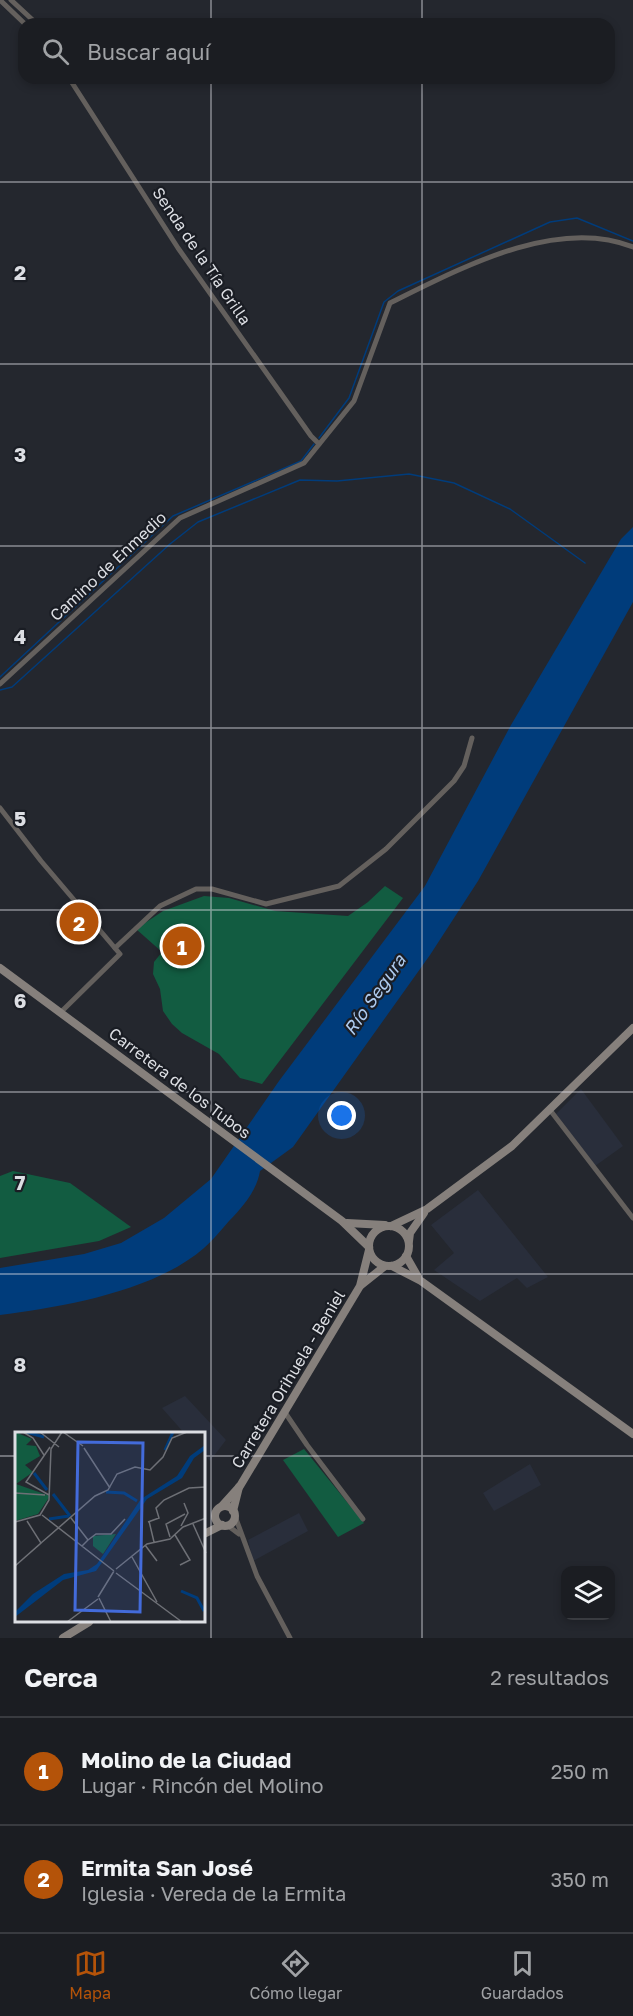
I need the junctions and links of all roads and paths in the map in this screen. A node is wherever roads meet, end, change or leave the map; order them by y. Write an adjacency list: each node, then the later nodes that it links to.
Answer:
1 (0, 0): 3 (street)
2 (11, 0): 4 (street)
3 (20, 18)
4 (30, 18)
5 (73, 84): 7 (street, Senda de la Tía Grilla)
6 (633, 247): 7 (street, Camino de Enmedio)
7 (319, 444): 8 (street, Camino de Enmedio)
8 (0, 684)
9 (472, 738): 11 (street)
10 (0, 808): 11 (street)
11 (115, 948): 13 (street)
12 (0, 968): 13 (main road, Carretera de los Tubos)
13 (61, 1012): 18 (main road, Carretera de los Tubos)
14 (633, 1028): 15 (main road)
15 (550, 1110): 16 (main road); 17 (street)
16 (427, 1209): 19 (main road); 20 (main road)
17 (633, 1218)
18 (342, 1221): 19 (main road); 21 (main road, Carretera de los Tubos)
19 (390, 1226): 20 (main road); 21 (main road)
20 (409, 1243): 22 (main road)
21 (369, 1249): 23 (main road); 25 (main road, Carretera Orihuela - Beniel)
22 (406, 1256): 23 (main road); 24 (main road)
23 (388, 1266): 24 (main road); 25 (main road, Carretera Orihuela - Beniel)
24 (421, 1281): 27 (main road)
25 (360, 1286): 26 (main road, Carretera Orihuela - Beniel)
26 (284, 1411): 28 (main road, Carretera Orihuela - Beniel); 32 (street)
27 (633, 1434)
28 (240, 1486): 29 (main road, Carretera Orihuela - Beniel); 30 (main road, Carretera Orihuela - Beniel)
29 (222, 1506): 30 (main road); 31 (main road, Carretera Orihuela - Beniel)
30 (234, 1514): 33 (main road); 36 (street)
31 (215, 1516): 33 (main road); 34 (main road)
32 (363, 1519)
33 (225, 1525): 35 (main road); 36 (street)
34 (206, 1528)
35 (206, 1530)
36 (240, 1535): 39 (street)
37 (87, 1623): 38 (main road)
38 (63, 1638)
39 (290, 1638)

